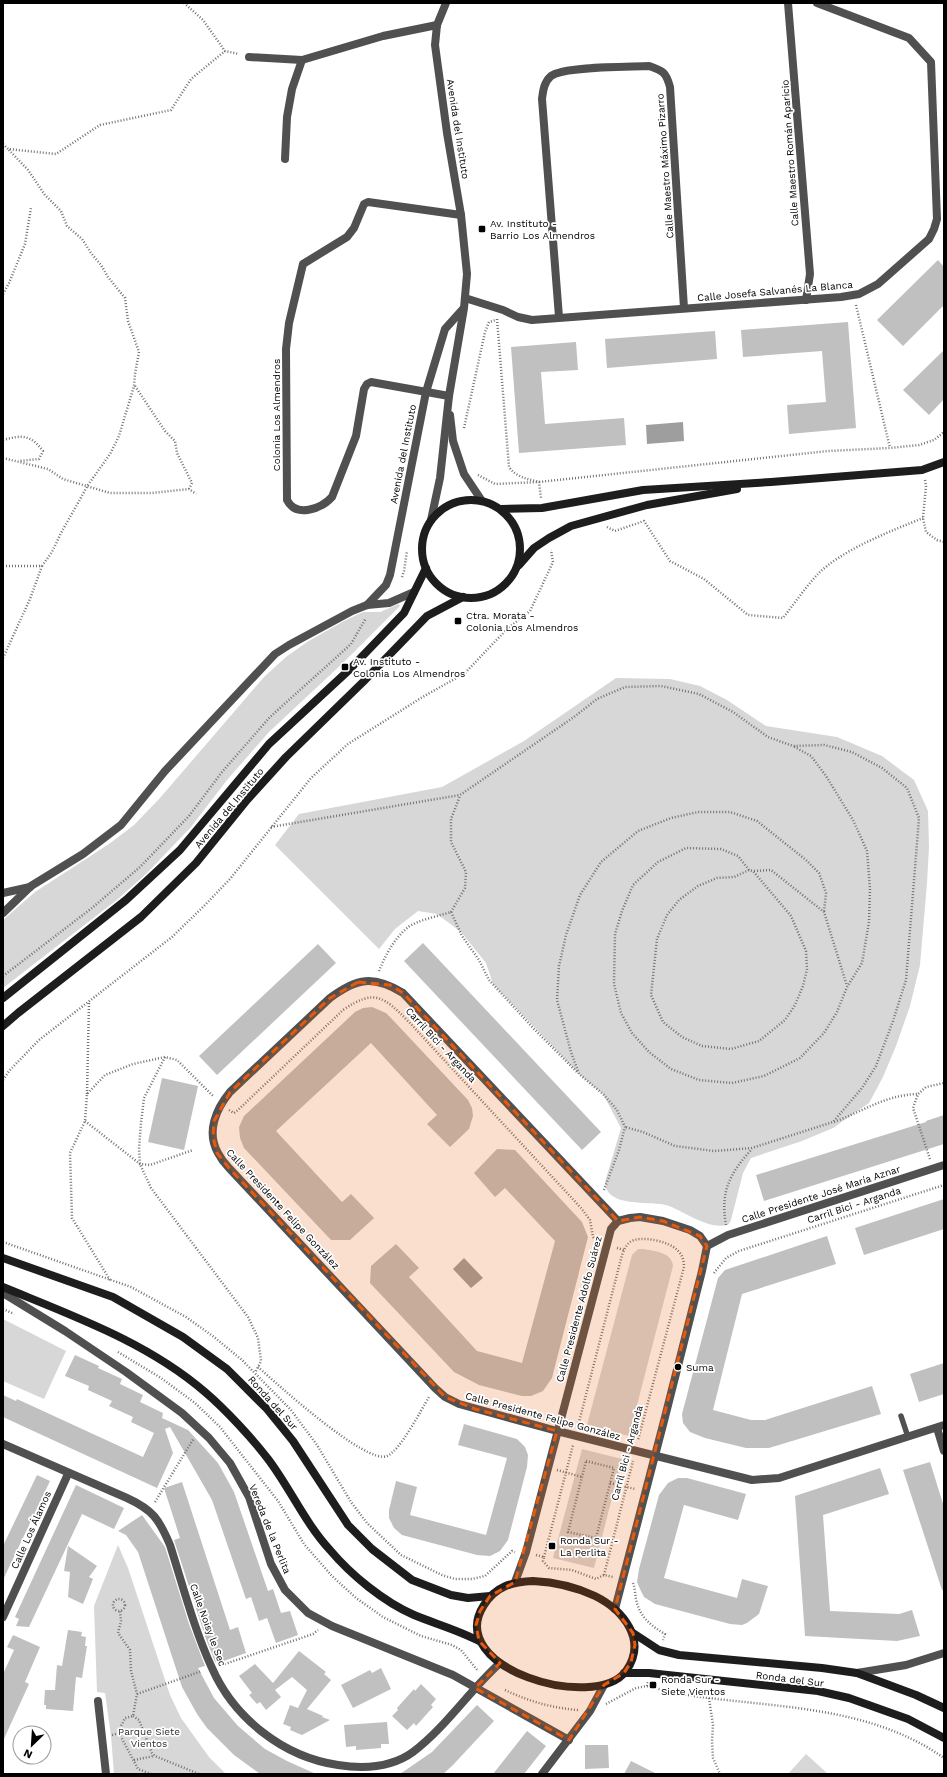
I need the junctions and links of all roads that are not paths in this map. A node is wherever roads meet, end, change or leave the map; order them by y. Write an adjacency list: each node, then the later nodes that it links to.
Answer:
1 (446, 3): 4 (street, Avenida del Instituto)
2 (788, 3): 10 (street, Calle Maestro Román Aparicio)
3 (817, 3): 10 (street, Calle Josefa Salvanés La Blanca)
4 (437, 26): 6 (street); 8 (street, Avenida del Instituto)
5 (249, 57): 6 (street)
6 (302, 60): 7 (street)
7 (285, 159)
8 (461, 215): 9 (street, Avenida del Instituto); 14 (street, Colonia Los Almendros)
9 (465, 298): 11 (street, Avenida del Instituto); 13 (street, Calle Josefa Salvanés La Blanca)
10 (806, 300): 12 (street, Calle Josefa Salvanés La Blanca)
11 (464, 308): 14 (street, Avenida del Instituto); 15 (street, Avenida del Instituto)
12 (684, 308): 13 (street, Calle Josefa Salvanés La Blanca); 13 (street, Calle Maestro Máximo Pizarro)
13 (559, 317)
14 (426, 392): 15 (street, Colonia Los Almendros); 25 (street, Avenida del Instituto)
15 (449, 396): 18 (street, Avenida del Instituto); 20 (street, Avenida del Instituto)
16 (944, 462): 17 (main road)
17 (771, 482): 19 (main road); 21 (main road)
18 (482, 501): 19 (main road); 20 (main road)
19 (501, 509): 21 (main road)
20 (431, 520): 22 (main road)
21 (517, 567): 24 (main road)
22 (426, 568): 23 (main road, Avenida del Instituto); 24 (main road)
23 (414, 592): 25 (street, Avenida del Instituto); 29 (main road, Avenida del Instituto)
24 (463, 597): 30 (main road, Avenida del Instituto)
25 (367, 605): 26 (street, Avenida del Instituto)
26 (31, 886): 27 (street); 28 (street, Avenida del Instituto)
27 (3, 893)
28 (3, 913)
29 (3, 998)
30 (3, 1026)
31 (944, 1165): 33 (street, Calle Presidente José María Aznar)
32 (618, 1221): 33 (street); 39 (street, Calle Presidente Adolfo Suárez); 39 (street, Calle Presidente Felipe González)
33 (707, 1246): 43 (street)
34 (3, 1258): 46 (main road, Ronda del Sur)
35 (3, 1287): 50 (main road)
36 (3, 1293): 56 (street, Vereda de la Perlita)
37 (901, 1416): 40 (lane)
38 (940, 1426): 40 (street); 42 (street)
39 (557, 1431): 43 (street, Calle Presidente Felipe González); 45 (street, Calle Presidente Adolfo Suárez)
40 (908, 1437): 43 (street)
41 (3, 1444): 44 (street, Calle Noisy le Sec)
42 (944, 1451)
43 (655, 1456): 47 (street)
44 (68, 1474): 48 (street, Calle Los Álamos); 56 (street, Calle Noisy le Sec)
45 (515, 1582): 46 (main road, Ronda del Sur); 47 (main road, Ronda del Sur)
46 (490, 1596): 50 (main road, Ronda del Sur)
47 (615, 1609): 49 (main road, Ronda del Sur)
48 (3, 1617)
49 (633, 1633): 53 (main road); 54 (main road, Ronda del Sur)
50 (479, 1641): 52 (main road)
51 (944, 1653): 54 (street)
52 (500, 1663): 55 (main road); 56 (street, Calle Noisy le Sec)
53 (624, 1672): 55 (main road); 59 (main road, Ronda del Sur)
54 (857, 1673): 58 (main road, Ronda del Sur)
55 (604, 1685): 60 (street)
56 (475, 1688): 60 (street, Vereda de la Perlita)
57 (98, 1701): 61 (street)
58 (944, 1708)
59 (944, 1738)
60 (569, 1740): 62 (street)
61 (106, 1774)
62 (542, 1774)

